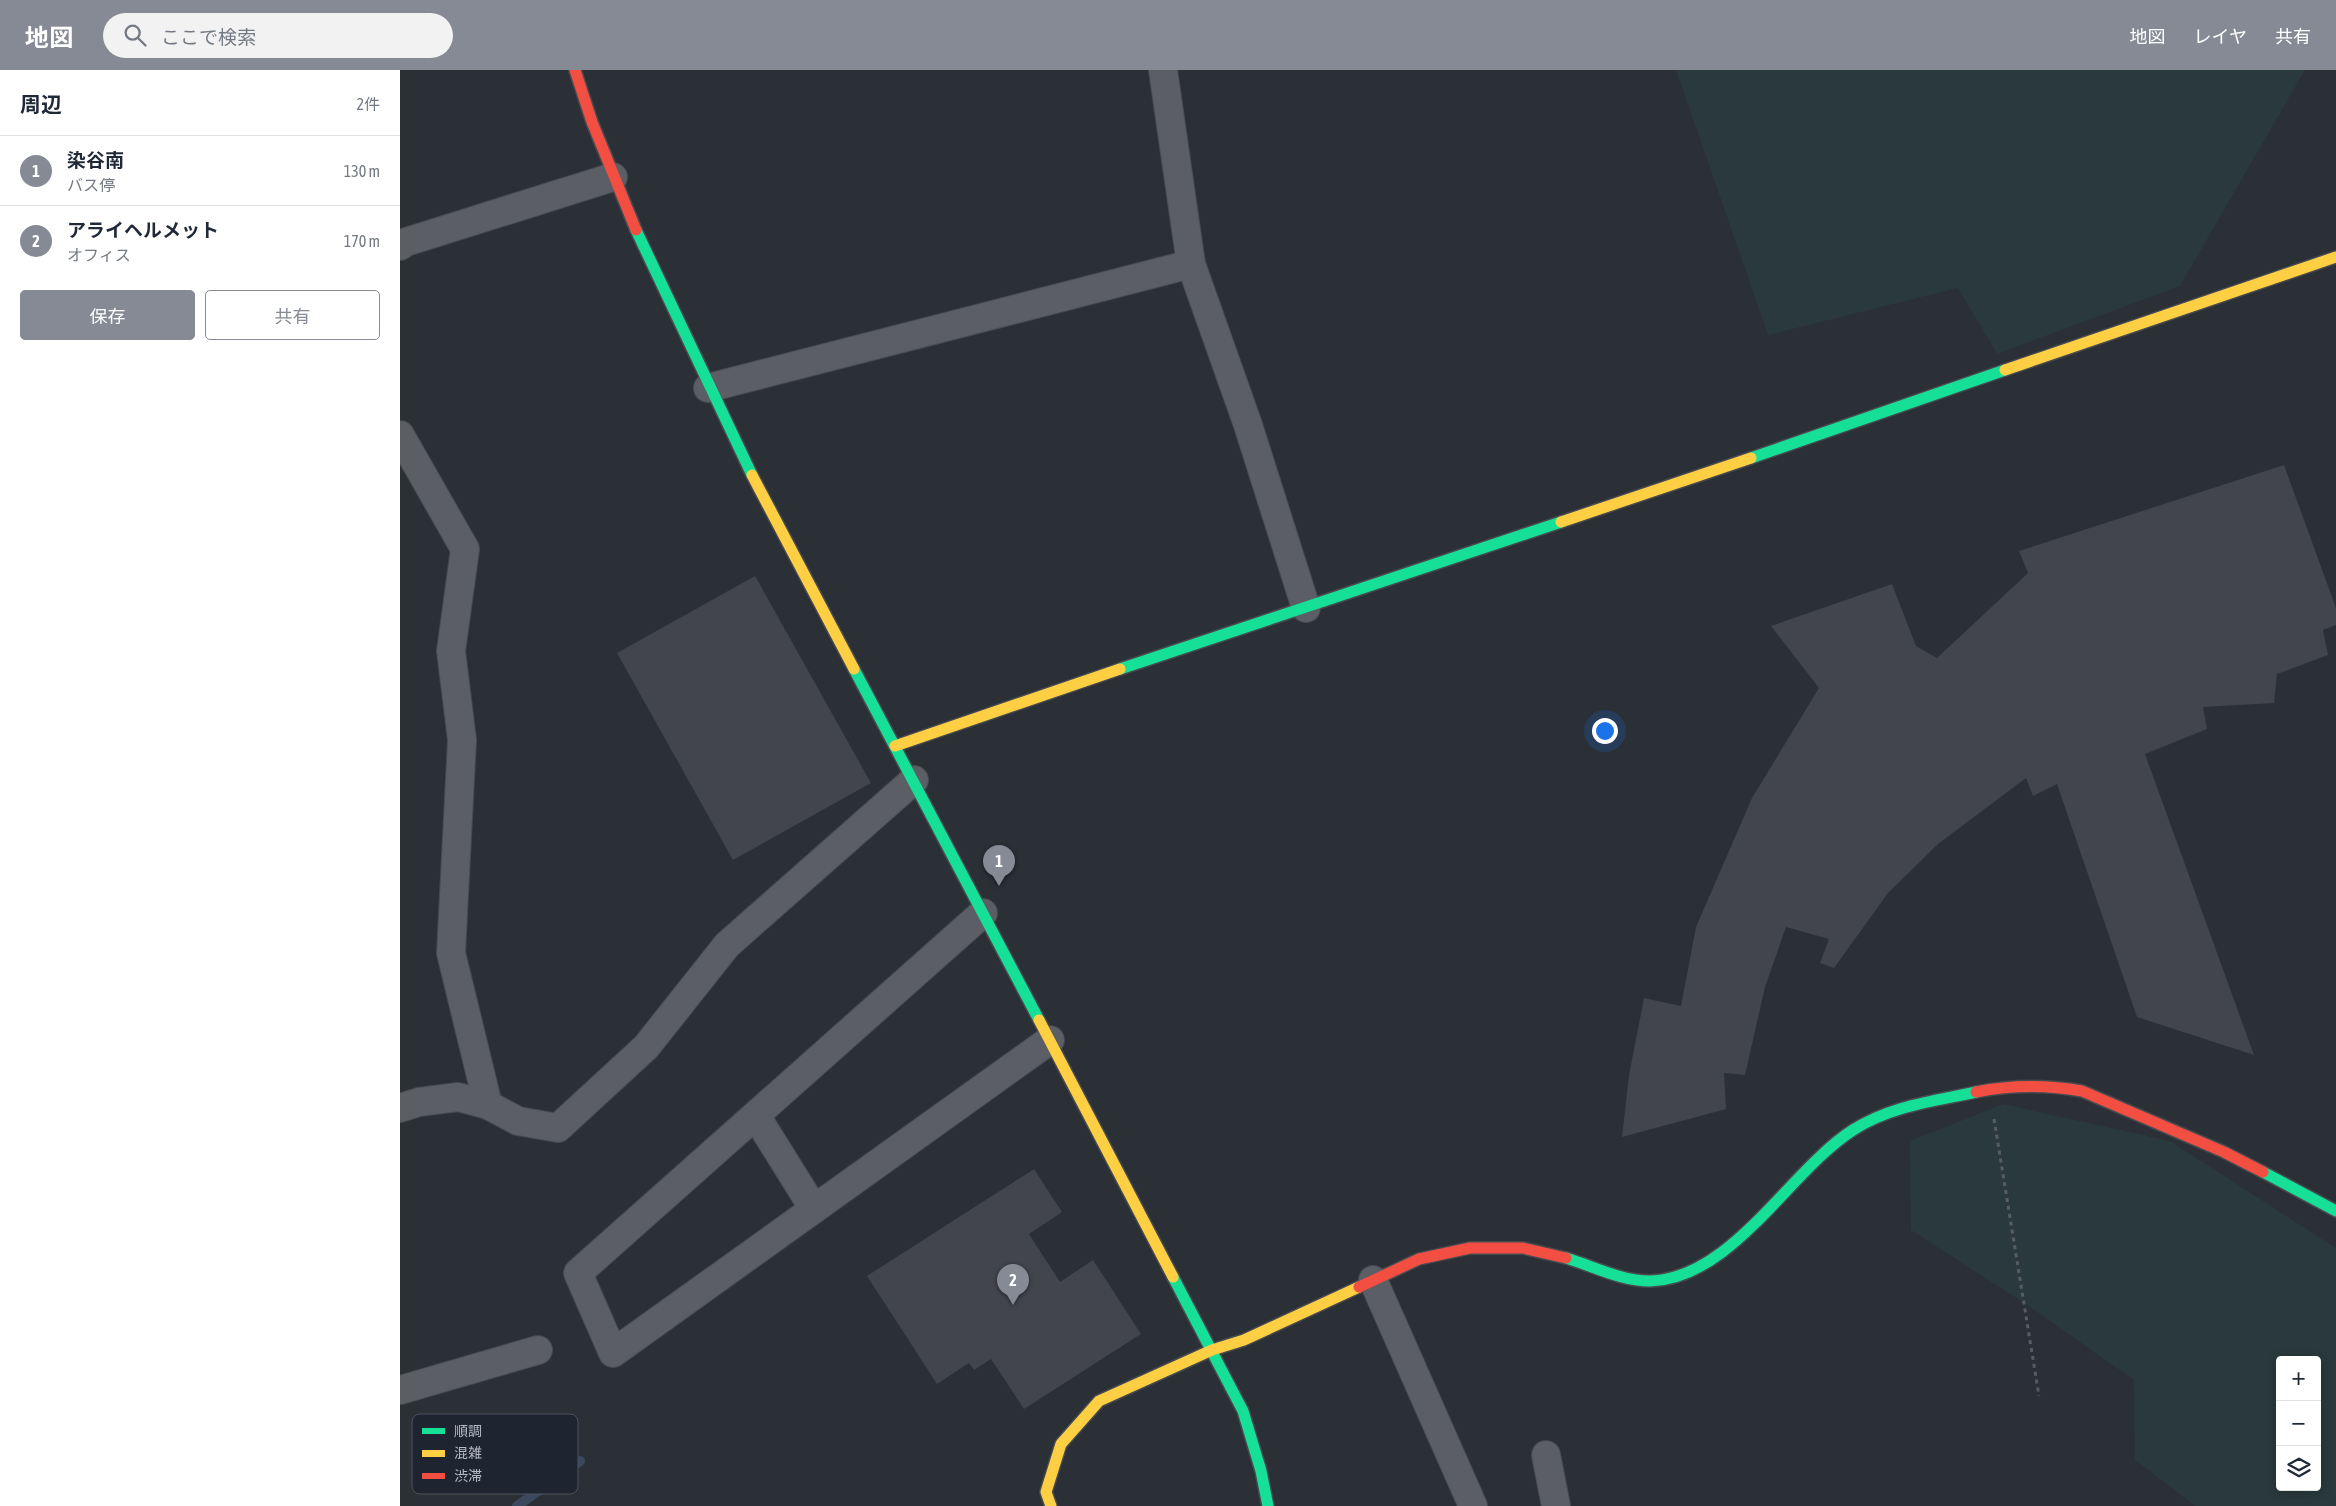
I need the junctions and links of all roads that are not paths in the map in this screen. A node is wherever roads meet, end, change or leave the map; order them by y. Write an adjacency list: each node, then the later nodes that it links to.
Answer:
1 (575, 70): 3 (street)
2 (1163, 70): 6 (street)
3 (613, 177): 4 (street); 7 (street)
4 (400, 246)
5 (2336, 257): 9 (street)
6 (1191, 264): 7 (street); 9 (street)
7 (708, 388): 10 (street)
8 (400, 434): 14 (street)
9 (1306, 608): 10 (street)
10 (896, 746): 11 (street)
11 (914, 780): 12 (street); 14 (street)
12 (983, 913): 13 (street); 16 (street)
13 (1050, 1040): 17 (street); 21 (street)
14 (488, 1105): 15 (street)
15 (400, 1108)
16 (756, 1116): 17 (street); 17 (street)
17 (814, 1209)
18 (2336, 1211): 19 (street)
19 (1373, 1280): 21 (street); 26 (street)
20 (538, 1350): 22 (street)
21 (1212, 1350): 24 (street); 25 (street)
22 (400, 1390)
23 (1546, 1455): 27 (street)
24 (1051, 1506)
25 (1268, 1506)
26 (1473, 1506)
27 (1556, 1506)

